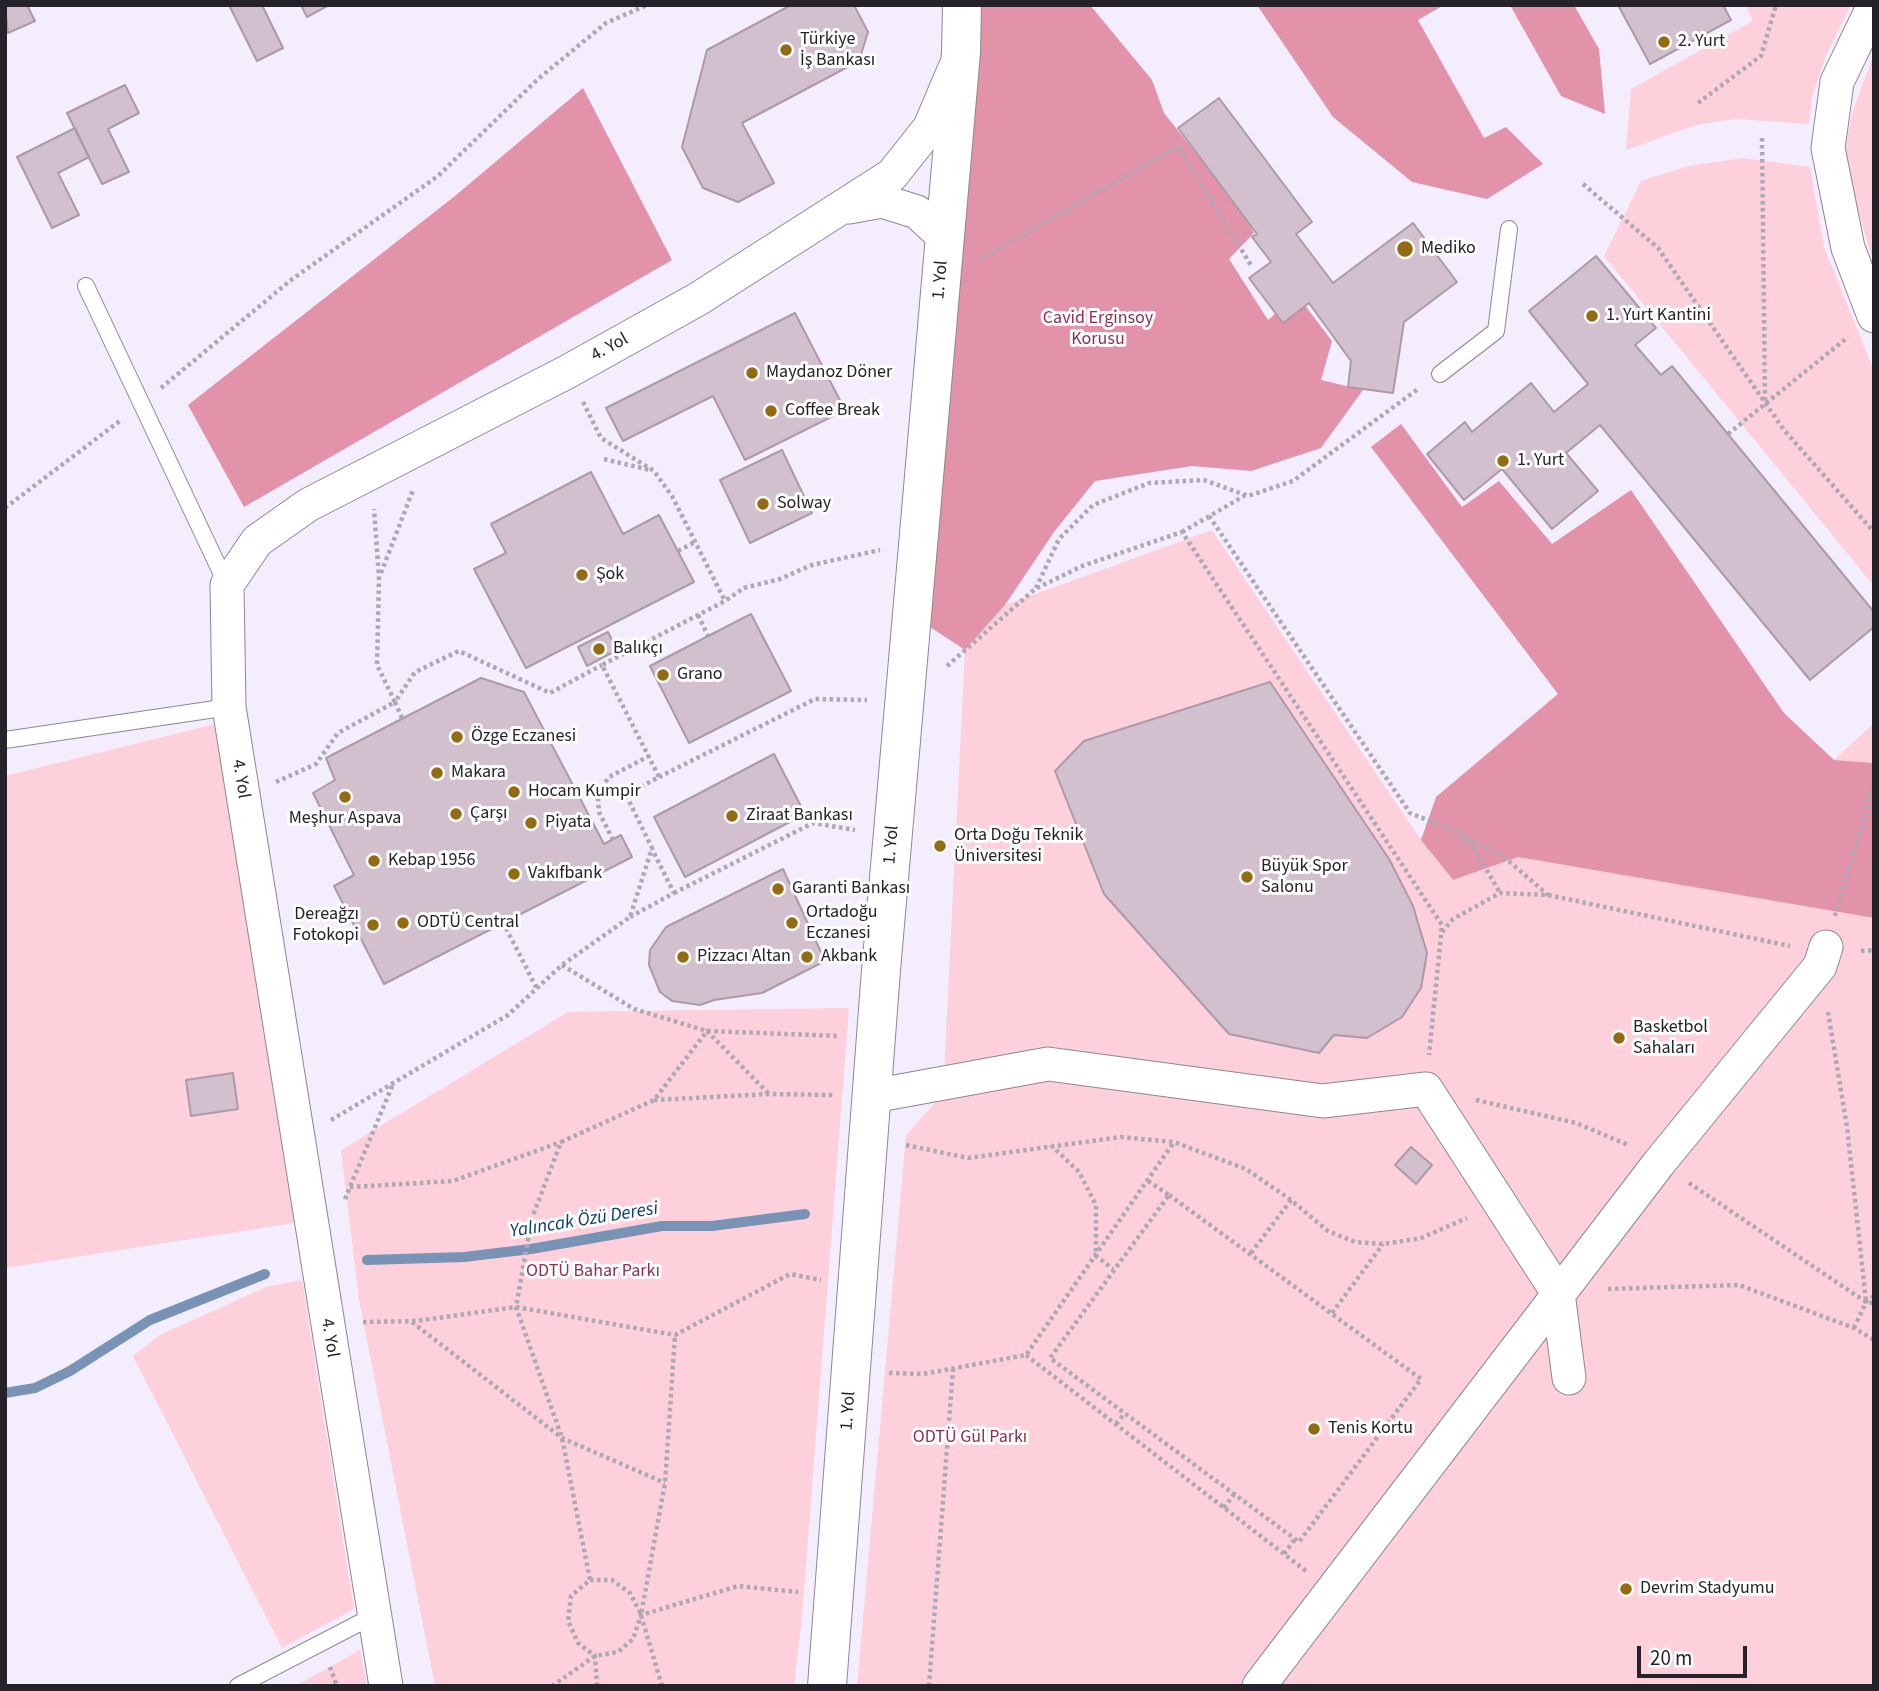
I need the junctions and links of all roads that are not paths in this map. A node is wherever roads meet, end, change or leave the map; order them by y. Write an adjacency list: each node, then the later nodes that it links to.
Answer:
1 (962, 5): 3 (street, 1. Yol)
2 (1874, 5): 8 (street)
3 (961, 52): 4 (street, 4. Yol); 6 (street, 1. Yol)
4 (839, 209): 6 (street, 4. Yol); 10 (street, 4. Yol)
5 (1509, 229): 9 (lane)
6 (945, 237): 14 (street, 1. Yol)
7 (86, 286): 10 (lane)
8 (1863, 325)
9 (1440, 374)
10 (227, 585): 11 (street, 4. Yol)
11 (229, 707): 12 (lane); 17 (street, 4. Yol)
12 (5, 740)
13 (1824, 955): 15 (street)
14 (873, 1096): 15 (street); 20 (street, 1. Yol)
15 (1558, 1293): 16 (street); 21 (street)
16 (1569, 1378)
17 (373, 1616): 18 (lane); 19 (street, 4. Yol)
18 (238, 1686)
19 (386, 1686)
20 (827, 1686)
21 (1259, 1686)

